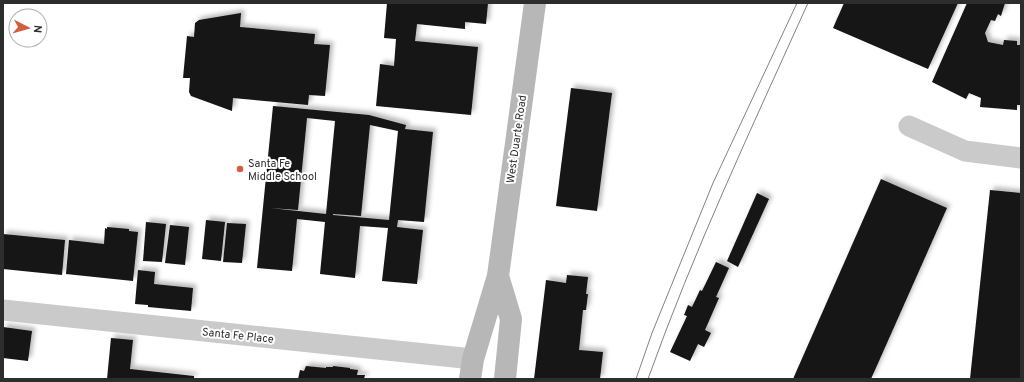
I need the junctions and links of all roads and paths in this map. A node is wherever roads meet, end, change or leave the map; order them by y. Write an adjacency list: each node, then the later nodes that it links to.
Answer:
1 (535, 3): 4 (main road, West Duarte Road)
2 (909, 126): 3 (street)
3 (1021, 158)
4 (498, 276): 6 (main road, West Duarte Road); 7 (main road, West Duarte Road)
5 (3, 310): 6 (street, Santa Fe Place)
6 (472, 369)
7 (505, 379)

